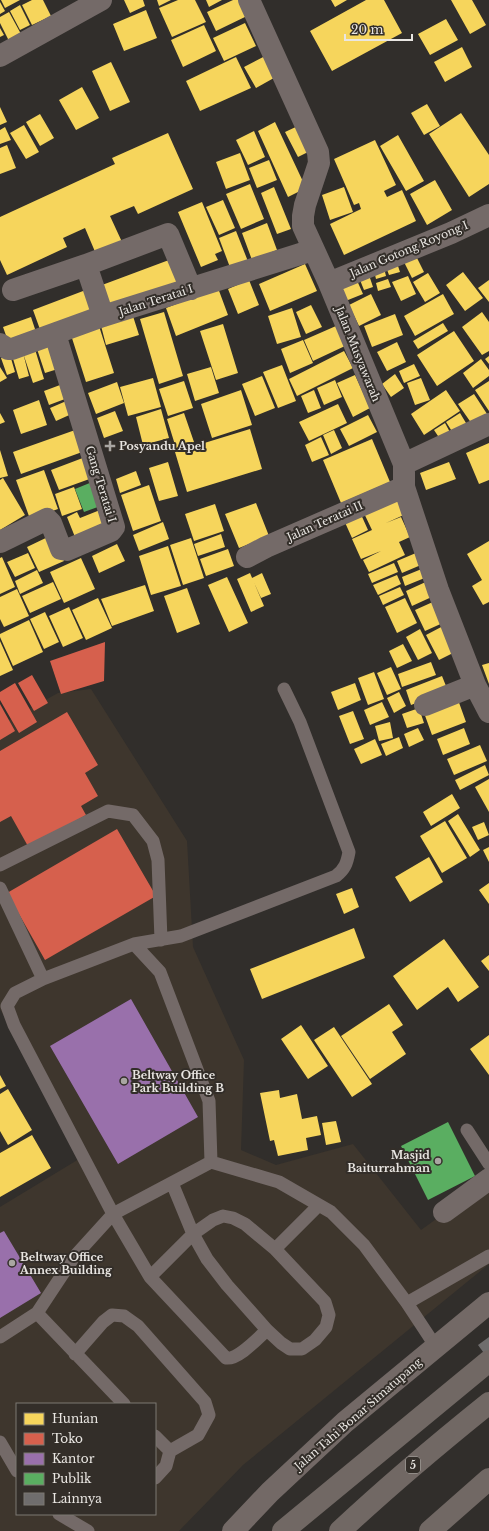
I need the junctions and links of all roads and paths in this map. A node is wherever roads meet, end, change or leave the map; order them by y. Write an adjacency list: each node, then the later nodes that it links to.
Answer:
1 (101, 0): 3 (street)
2 (249, 0): 5 (street, Jalan Musyawarah)
3 (0, 56)
4 (489, 215): 7 (street, Jalan Gotong Royong I)
5 (313, 250): 7 (street, Jalan Musyawarah); 8 (street, Jalan Teratai I)
6 (86, 265): 8 (street); 9 (street); 10 (street)
7 (329, 283): 14 (street, Jalan Musyawarah)
8 (191, 288): 10 (street, Jalan Teratai I)
9 (13, 290)
10 (104, 316): 11 (street, Jalan Teratai I)
11 (55, 334): 12 (street, Jalan Teratai I); 16 (street, Gang Teratai I)
12 (0, 344)
13 (489, 424): 14 (street)
14 (404, 464): 15 (street, Jalan Musyawarah)
15 (404, 487): 17 (street, Jalan Teratai II); 18 (street, Jalan Musyawarah)
16 (4, 540)
17 (247, 557)
18 (476, 684): 20 (street); 21 (street, Jalan Musyawarah)
19 (284, 689): 24 (lane)
20 (425, 705)
21 (489, 712)
22 (0, 865): 24 (lane)
23 (0, 888): 26 (lane)
24 (161, 940): 25 (lane)
25 (134, 944): 26 (lane); 28 (lane)
26 (43, 979): 34 (lane)
27 (468, 1130): 29 (lane)
28 (211, 1162): 31 (lane); 32 (lane)
29 (489, 1164)
30 (489, 1178): 33 (street)
31 (172, 1183): 34 (lane); 35 (lane)
32 (319, 1205): 36 (lane); 39 (lane)
33 (444, 1212)
34 (113, 1214): 38 (lane); 41 (lane)
35 (193, 1234): 36 (lane); 38 (lane); 42 (lane)
36 (275, 1249): 42 (lane)
37 (489, 1256): 39 (lane)
38 (150, 1277): 42 (lane)
39 (407, 1303): 44 (lane)
40 (489, 1303): 44 (highway, Jalan Tahi Bonar Simatupang)
41 (37, 1313): 43 (lane); 45 (lane)
42 (267, 1330)
43 (0, 1338)
44 (436, 1347): 57 (highway, Jalan Tahi Bonar Simatupang)
45 (75, 1354): 47 (lane); 51 (lane)
46 (489, 1361): 58 (highway)
47 (123, 1403)
48 (489, 1403): 59 (highway, 5)
49 (156, 1437): 51 (lane)
50 (0, 1442): 52 (lane)
51 (170, 1451): 53 (lane)
52 (16, 1469)
53 (156, 1477)
54 (489, 1479): 60 (highway)
55 (61, 1515): 56 (lane)
56 (88, 1531)
57 (233, 1531)
58 (283, 1531)
59 (340, 1531)
60 (430, 1531)

